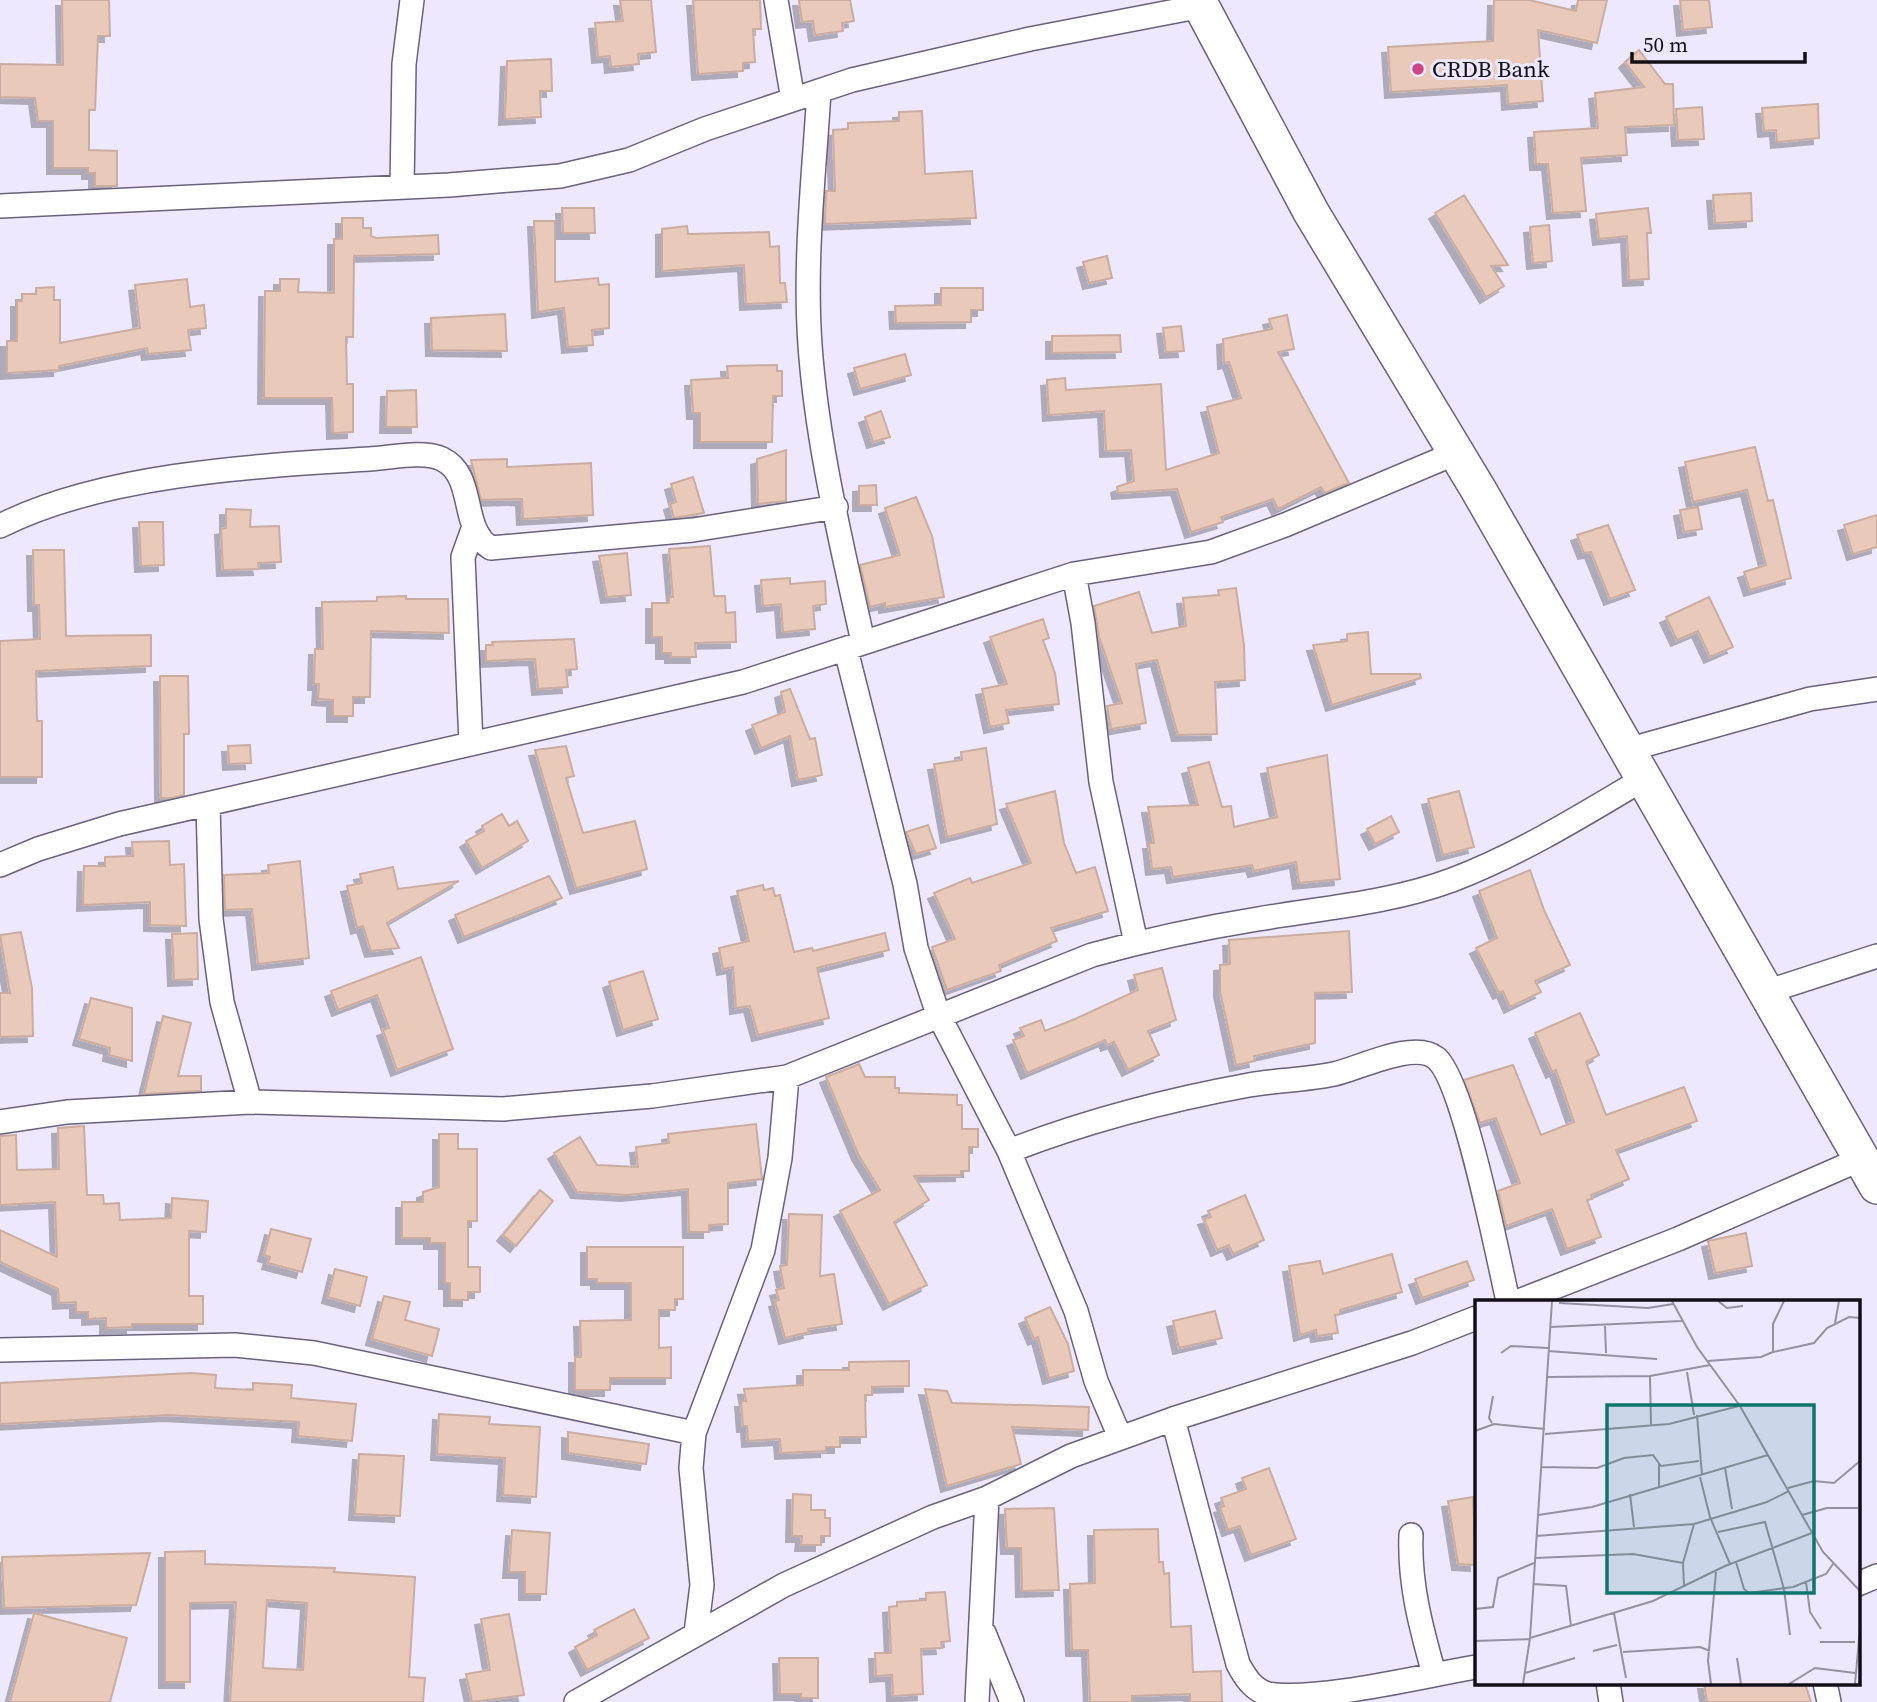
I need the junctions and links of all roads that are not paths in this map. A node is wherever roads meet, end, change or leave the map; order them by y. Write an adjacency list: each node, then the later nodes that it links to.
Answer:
1 (411, 0): 6 (street)
2 (775, 0): 4 (street)
3 (1200, 3): 5 (street); 8 (highway)
4 (791, 88)
5 (819, 91): 6 (street); 9 (street)
6 (402, 187): 7 (street)
7 (0, 206)
8 (1456, 453): 12 (street); 16 (highway)
9 (836, 507): 11 (street); 13 (street)
10 (0, 526): 11 (street)
11 (477, 537): 15 (street)
12 (1074, 574): 13 (street); 19 (street)
13 (855, 646): 15 (street); 22 (street)
14 (1877, 689): 16 (street)
15 (471, 744): 17 (street)
16 (1636, 764): 19 (street); 21 (highway)
17 (208, 804): 18 (street); 24 (street)
18 (0, 865)
19 (1136, 943): 22 (street)
20 (1877, 956): 21 (street)
21 (1766, 992): 27 (highway)
22 (938, 1014): 23 (street); 26 (street)
23 (787, 1077): 24 (street); 33 (street)
24 (250, 1102): 25 (street)
25 (0, 1122)
26 (1009, 1151): 28 (street); 34 (street)
27 (1869, 1172): 29 (street)
28 (1508, 1300)
29 (1522, 1300)
30 (1475, 1318): 32 (street)
31 (0, 1350): 33 (street)
32 (1173, 1419): 34 (street); 42 (street)
33 (694, 1433): 40 (street)
34 (1120, 1437): 35 (street)
35 (987, 1498): 39 (street); 40 (street)
36 (1411, 1535): 42 (street)
37 (1877, 1576): 38 (street)
38 (1860, 1583)
39 (981, 1627): 46 (street); 47 (street)
40 (696, 1633): 45 (street)
41 (1475, 1667): 42 (street)
42 (1434, 1674)
43 (1608, 1684): 48 (street)
44 (1825, 1684): 49 (street)
45 (576, 1702)
46 (977, 1702)
47 (1012, 1702)
48 (1611, 1702)
49 (1829, 1702)

